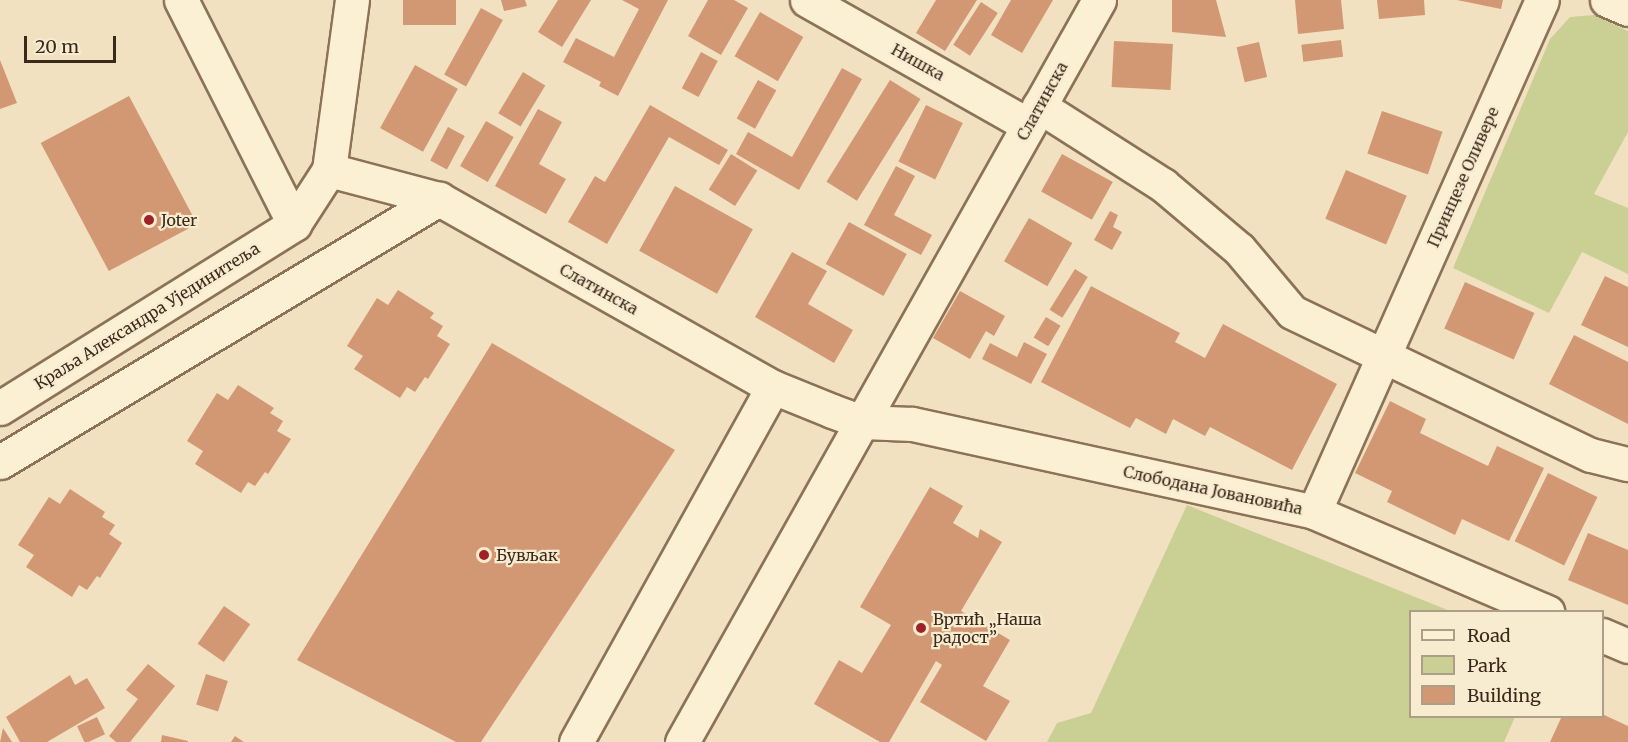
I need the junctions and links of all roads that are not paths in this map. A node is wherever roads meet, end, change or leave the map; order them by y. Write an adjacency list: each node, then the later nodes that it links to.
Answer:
1 (181, 0): 11 (street)
2 (352, 0): 9 (street, Краља Александра Ујединитеља)
3 (807, 0): 8 (street, Нишка)
4 (1099, 0): 8 (street, Слатинска)
5 (1542, 0): 12 (street, Принцезе Оливере)
6 (1607, 0): 7 (street)
7 (1628, 9)
8 (1034, 116): 12 (street, Нишка); 15 (street, Слатинска)
9 (329, 170): 10 (street, Слатинска); 11 (street, Краља Александра Ујединитеља)
10 (439, 199): 13 (street, Слатинска); 16 (street)
11 (294, 224): 14 (street, Краља Александра Ујединитеља)
12 (1384, 354): 17 (street); 18 (street, Принцезе Оливере)
13 (773, 387): 15 (street, Слатинска); 22 (street)
14 (0, 408)
15 (863, 422): 18 (street, Слободана Јовановића); 23 (street, Слатинска)
16 (0, 462)
17 (1628, 464)
18 (1314, 512): 19 (street, Слободана Јовановића)
19 (1542, 610)
20 (1604, 636): 21 (street)
21 (1628, 646)
22 (576, 742)
23 (682, 742)

